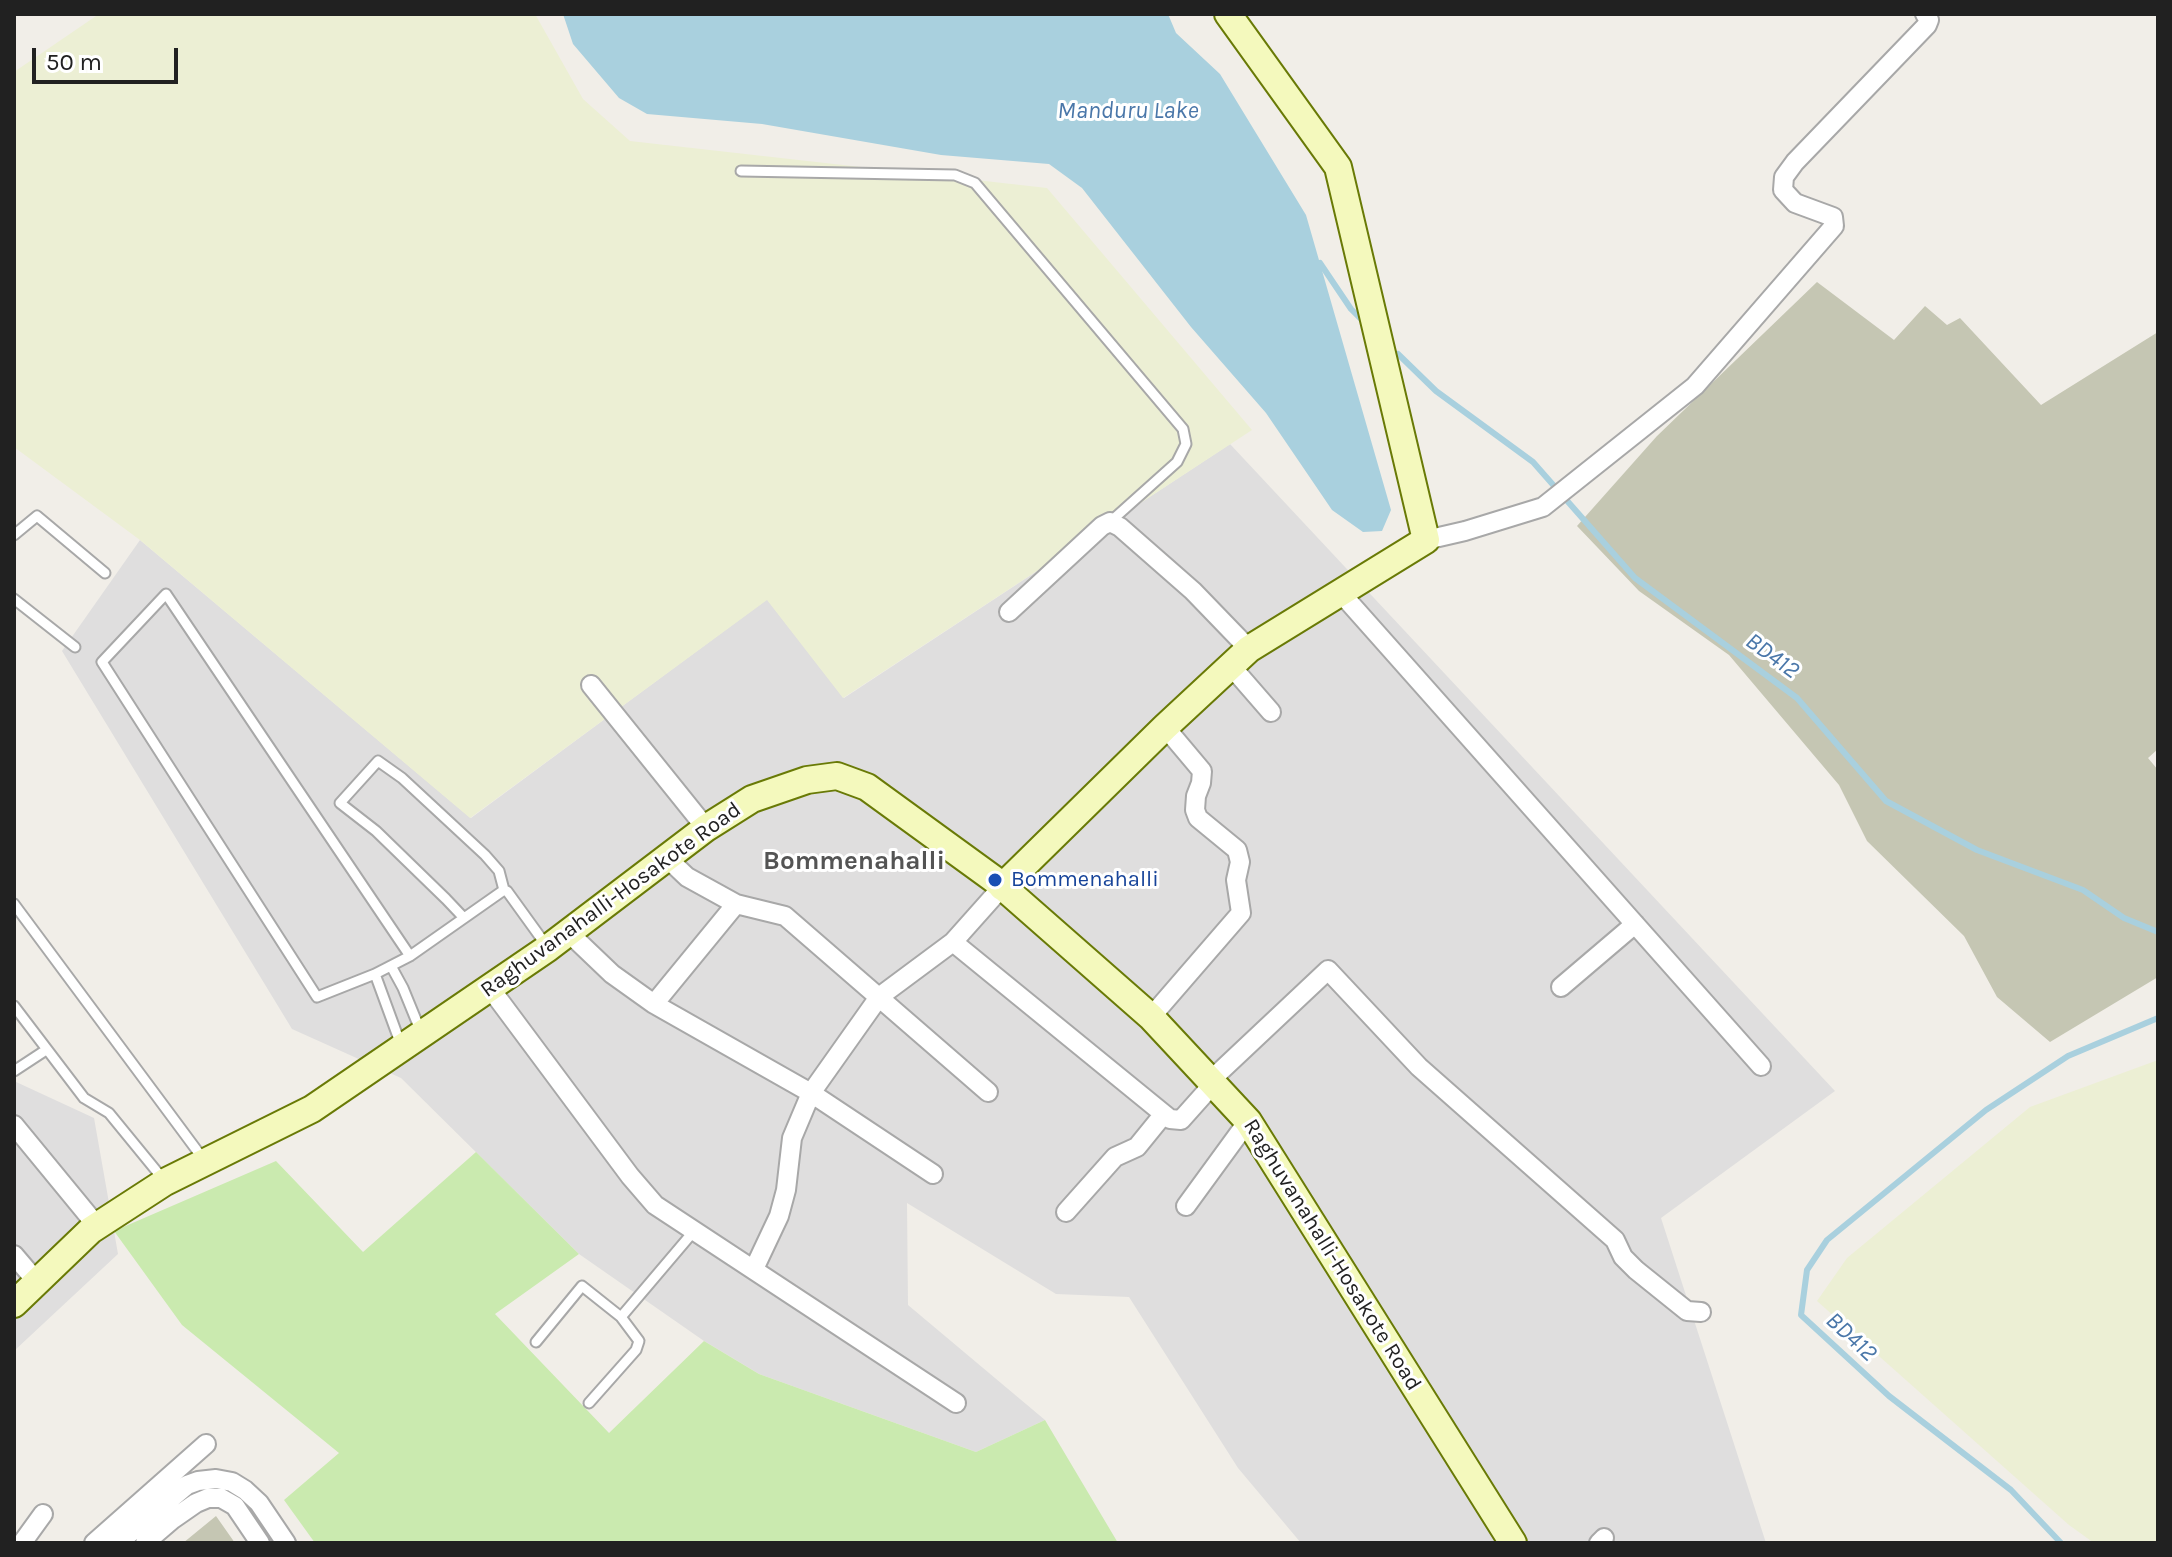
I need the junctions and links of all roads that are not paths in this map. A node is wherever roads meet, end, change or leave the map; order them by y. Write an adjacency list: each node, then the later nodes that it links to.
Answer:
1 (1228, 14): 6 (main road)
2 (1925, 14): 6 (street)
3 (741, 171): 4 (lane)
4 (1110, 522): 10 (street); 12 (street)
5 (14, 535): 7 (lane)
6 (1426, 540): 8 (main road)
7 (105, 573)
8 (1340, 592): 12 (main road); 23 (street)
9 (14, 599): 11 (lane)
10 (1009, 612)
11 (75, 647)
12 (1240, 658): 14 (street); 15 (main road)
13 (591, 685): 16 (street)
14 (1271, 712)
15 (1168, 731): 18 (main road); 34 (street)
16 (706, 828): 17 (main road, Raghuvanahalli-Hosakote Road); 18 (main road, Raghuvanahalli-Hosakote Road)
17 (666, 857): 21 (street); 24 (main road, Raghuvanahalli-Hosakote Road)
18 (1002, 887): 25 (street); 34 (main road, Raghuvanahalli-Hosakote Road)
19 (504, 890): 22 (lane); 22 (lane); 24 (lane)
20 (14, 904): 45 (lane)
21 (736, 904): 31 (street); 32 (street)
22 (464, 918): 26 (lane)
23 (1635, 924): 29 (street); 37 (street)
24 (558, 940): 30 (main road, Raghuvanahalli-Hosakote Road); 32 (street)
25 (953, 942): 31 (street); 42 (street)
26 (410, 956): 27 (lane); 28 (lane)
27 (391, 966): 28 (lane); 35 (lane)
28 (375, 974): 35 (lane)
29 (1561, 987)
30 (490, 988): 35 (main road, Raghuvanahalli-Hosakote Road); 51 (street)
31 (879, 997): 40 (street); 41 (street)
32 (654, 1004): 41 (street)
33 (14, 1006): 36 (lane)
34 (1151, 1017): 39 (main road, Raghuvanahalli-Hosakote Road)
35 (411, 1040): 45 (main road, Raghuvanahalli-Hosakote Road)
36 (46, 1050): 38 (lane); 47 (lane)
37 (1761, 1066)
38 (14, 1071)
39 (1213, 1082): 42 (street); 43 (main road, Raghuvanahalli-Hosakote Road); 56 (street)
40 (988, 1092)
41 (811, 1093): 46 (street); 53 (street)
42 (1163, 1115): 49 (street)
43 (1248, 1121): 48 (street); 71 (main road, Raghuvanahalli-Hosakote Road)
44 (14, 1125): 50 (street)
45 (206, 1163): 47 (main road, Raghuvanahalli-Hosakote Road)
46 (933, 1174)
47 (165, 1182): 50 (main road, Raghuvanahalli-Hosakote Road)
48 (1186, 1206)
49 (1066, 1212)
50 (97, 1226): 54 (main road, Raghuvanahalli-Hosakote Road)
51 (694, 1231): 53 (street); 57 (lane)
52 (14, 1255): 54 (street)
53 (754, 1269): 60 (street)
54 (37, 1282): 55 (main road, Raghuvanahalli-Hosakote Road)
55 (14, 1304)
56 (1701, 1312)
57 (621, 1317): 58 (lane); 59 (lane)
58 (536, 1342)
59 (589, 1403)
60 (956, 1403)
61 (206, 1444): 66 (street)
62 (216, 1479): 63 (street); 67 (street); 70 (street)
63 (215, 1498): 68 (street); 69 (street)
64 (43, 1514): 65 (street)
65 (22, 1543)
66 (94, 1543)
67 (118, 1543)
68 (145, 1543)
69 (260, 1543)
70 (286, 1543)
71 (1513, 1543)

